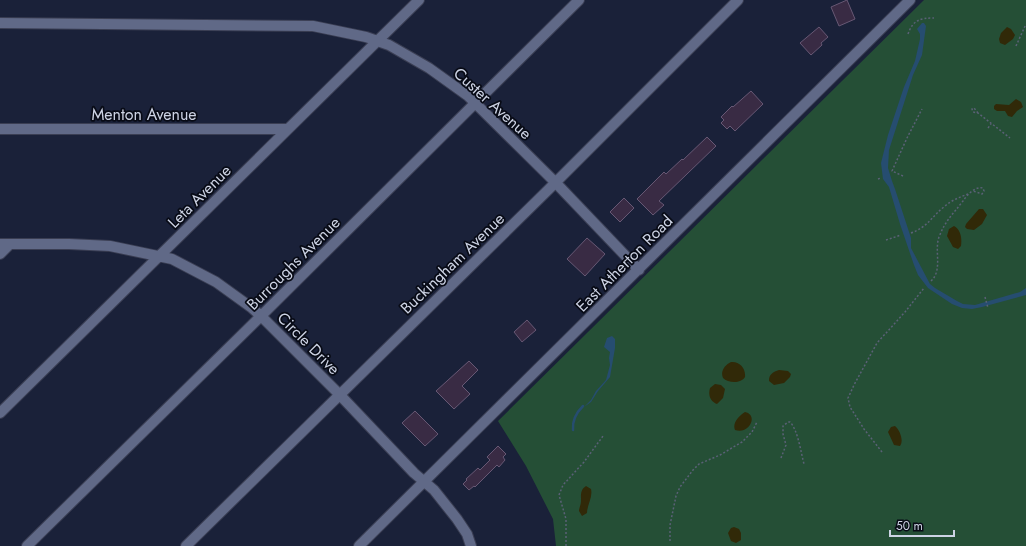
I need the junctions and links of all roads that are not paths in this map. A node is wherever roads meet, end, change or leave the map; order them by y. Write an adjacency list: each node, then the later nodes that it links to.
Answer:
1 (419, 0): 6 (street, Leta Avenue)
2 (579, 0): 7 (street, Burroughs Avenue)
3 (738, 0): 10 (street, Buckingham Avenue)
4 (910, 0): 14 (street, East Atherton Road)
5 (0, 23): 6 (street, Custer Avenue)
6 (378, 41): 7 (street, Custer Avenue); 9 (street, Leta Avenue)
7 (475, 103): 10 (street, Custer Avenue); 15 (street, Burroughs Avenue)
8 (0, 129): 9 (street, Menton Avenue)
9 (288, 129): 13 (street, Leta Avenue)
10 (555, 182): 14 (street, Custer Avenue); 16 (street, Buckingham Avenue)
11 (5, 244): 12 (street); 13 (street, Circle Drive)
12 (0, 254)
13 (159, 256): 15 (street, Circle Drive); 17 (street, Leta Avenue)
14 (639, 270): 18 (street, East Atherton Road)
15 (261, 316): 16 (street, Circle Drive); 19 (street, Burroughs Avenue)
16 (339, 394): 18 (street, Circle Drive); 20 (street, Buckingham Avenue)
17 (0, 413)
18 (423, 482): 21 (street, East Atherton Road); 22 (street, Circle Drive)
19 (27, 546)
20 (186, 546)
21 (359, 546)
22 (471, 546)

